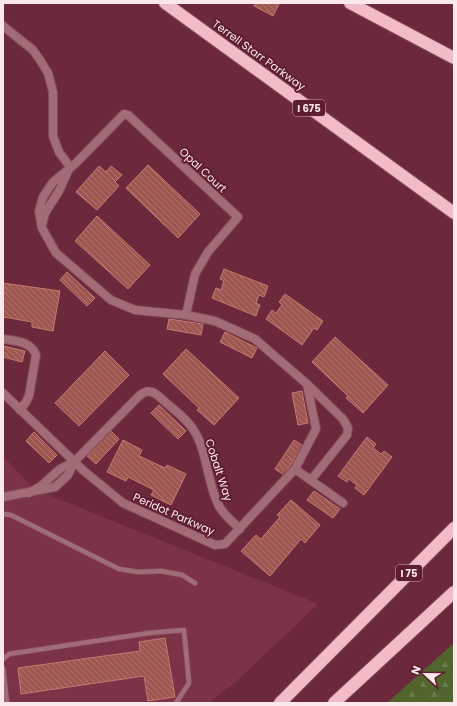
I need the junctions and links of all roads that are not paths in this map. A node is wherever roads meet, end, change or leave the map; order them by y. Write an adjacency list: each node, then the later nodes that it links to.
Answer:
1 (165, 3): 6 (highway, Terrell Starr Parkway / I 675)
2 (350, 3): 4 (highway)
3 (3, 26): 5 (street)
4 (454, 58)
5 (70, 167): 7 (street); 7 (street, Opal Court)
6 (454, 213)
7 (186, 315): 9 (street)
8 (3, 339): 11 (street)
9 (307, 384): 13 (street, Peridot Parkway); 14 (street)
10 (3, 393): 11 (street, Peridot Parkway)
11 (20, 410): 12 (street, Peridot Parkway)
12 (74, 462): 15 (street); 19 (street, Peridot Parkway); 19 (street, Cobalt Way)
13 (295, 469): 14 (street); 19 (street, Peridot Parkway)
14 (312, 480): 16 (street)
15 (3, 497)
16 (343, 503)
17 (3, 514): 20 (lane)
18 (454, 528): 27 (highway, I 75)
19 (240, 529)
20 (195, 583)
21 (454, 592): 23 (highway)
22 (3, 659): 26 (lane)
23 (380, 661): 28 (highway); 29 (highway)
24 (3, 668): 25 (lane)
25 (7, 703)
26 (176, 703)
27 (280, 703)
28 (334, 703)
29 (343, 703)

